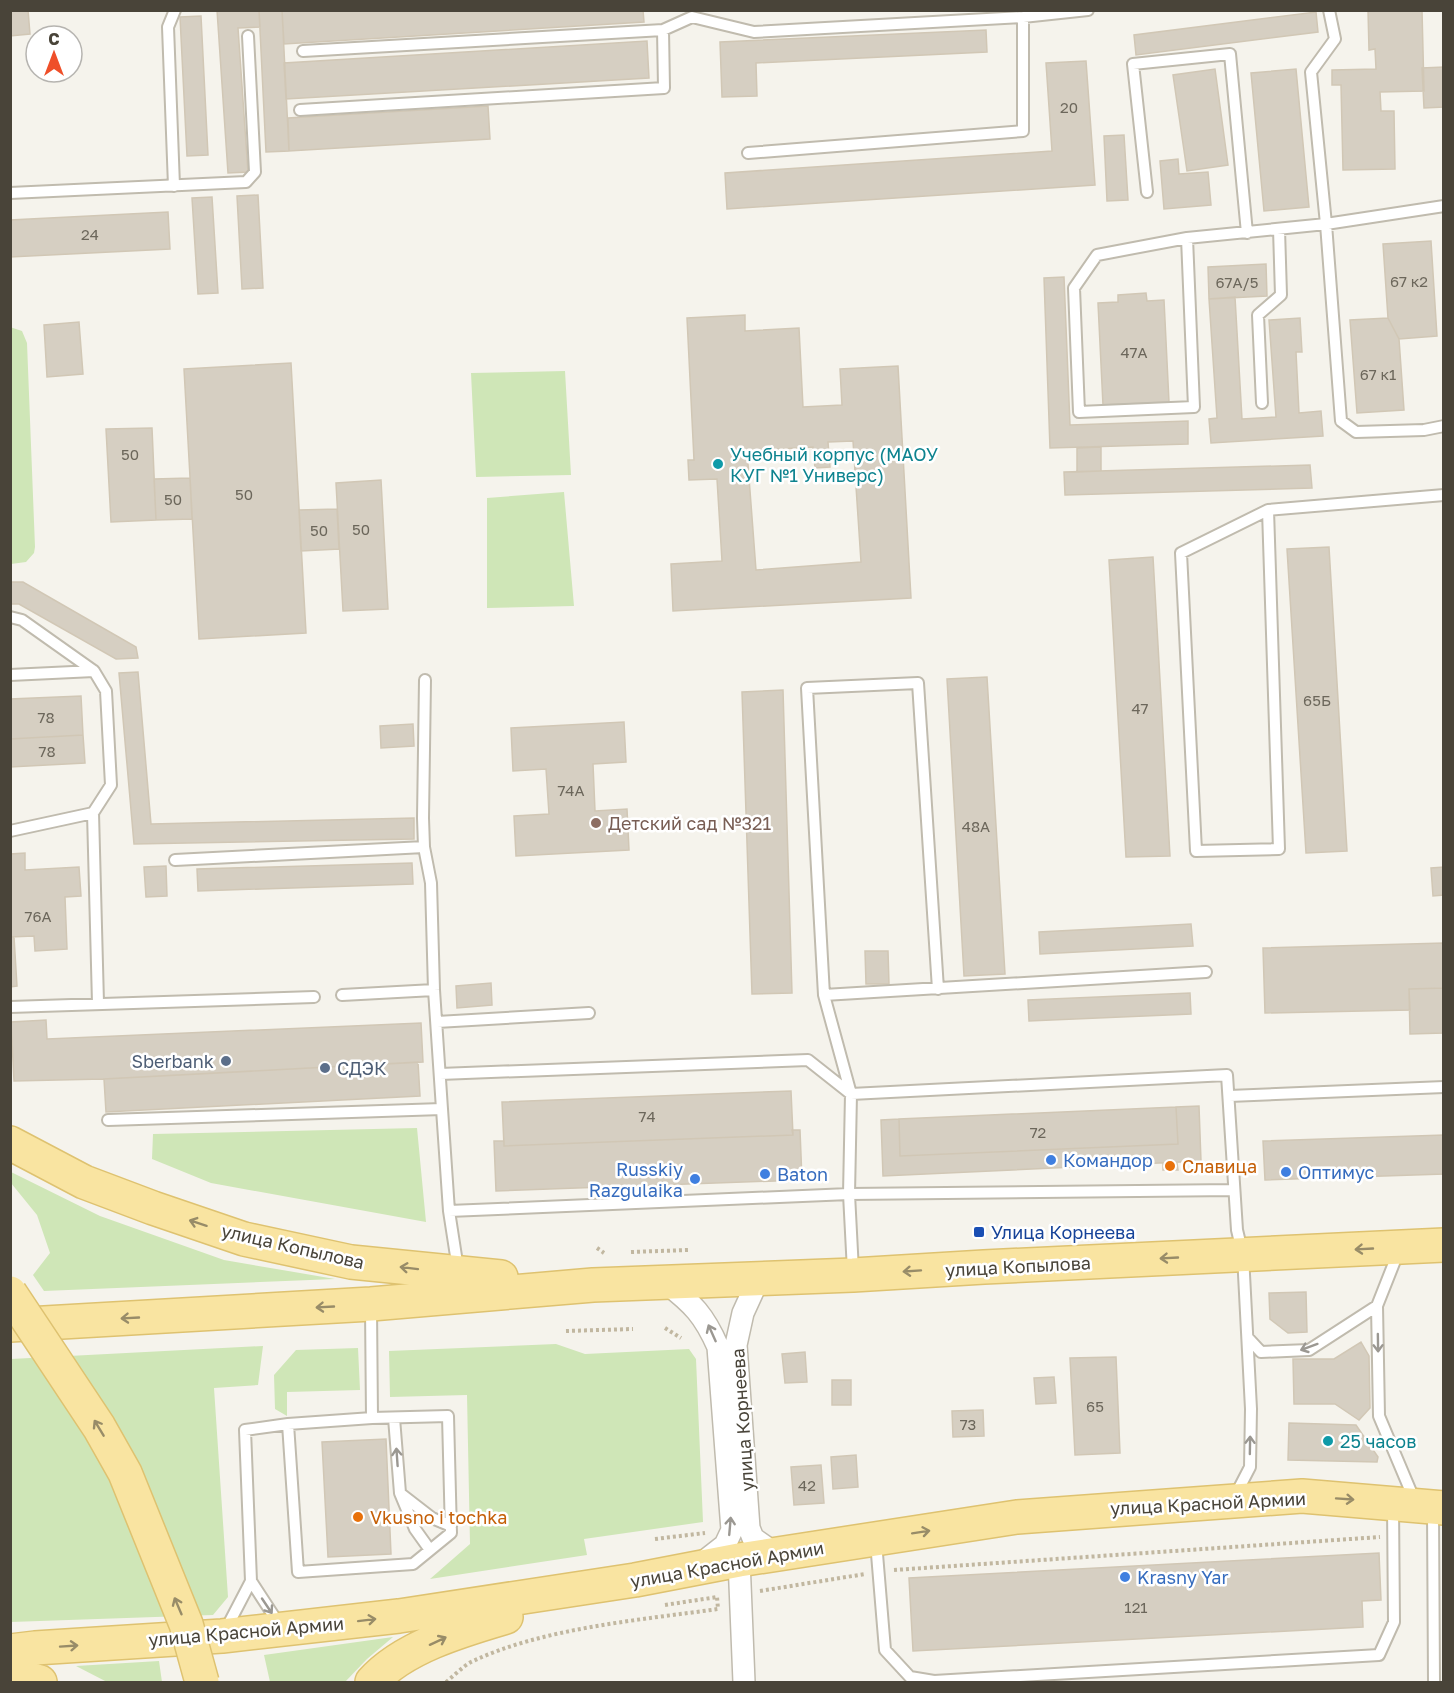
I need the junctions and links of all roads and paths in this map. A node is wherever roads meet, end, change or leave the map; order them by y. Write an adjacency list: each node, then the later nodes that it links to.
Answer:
1 (175, 10): 10 (lane)
2 (1088, 10): 4 (lane)
3 (1329, 10): 14 (lane)
4 (1023, 17): 5 (lane); 9 (lane)
5 (663, 30): 7 (lane); 8 (lane)
6 (248, 36): 10 (lane)
7 (303, 51)
8 (300, 110)
9 (748, 153)
10 (174, 186): 12 (lane)
11 (1147, 192): 16 (lane)
12 (10, 193)
13 (1443, 206): 14 (lane)
14 (1326, 224): 15 (lane); 19 (lane)
15 (1279, 229): 16 (lane); 18 (lane)
16 (1247, 233): 17 (lane)
17 (1187, 238): 17 (lane)
18 (1262, 403)
19 (1443, 426)
20 (1443, 495): 21 (lane)
21 (1268, 510): 21 (lane)
22 (10, 617): 23 (lane)
23 (94, 671): 24 (lane); 26 (lane)
24 (10, 675)
25 (425, 680): 28 (lane)
26 (93, 813): 27 (lane); 36 (lane)
27 (10, 831)
28 (424, 847): 29 (lane); 32 (lane)
29 (175, 860)
30 (1206, 972): 31 (lane)
31 (938, 989): 34 (lane); 34 (lane)
32 (434, 990): 33 (lane); 39 (lane)
33 (342, 995)
34 (824, 995): 42 (lane)
35 (314, 997): 36 (lane)
36 (98, 1003): 37 (lane)
37 (10, 1007)
38 (589, 1013): 39 (lane)
39 (437, 1022): 40 (lane)
40 (440, 1074): 42 (lane); 44 (lane)
41 (1443, 1087): 43 (lane)
42 (851, 1094): 43 (lane); 48 (lane)
43 (1229, 1096): 47 (lane)
44 (442, 1109): 45 (lane); 49 (lane)
45 (108, 1119)
46 (10, 1143): 57 (main road, улица Копылова, one-way to 46)
47 (1234, 1190): 48 (lane); 56 (lane)
48 (849, 1194): 49 (lane); 58 (lane)
49 (449, 1211): 57 (lane)
50 (1443, 1245): 51 (main road, улица Копылова)
51 (1400, 1247): 56 (main road, улица Копылова, one-way to 56); 64 (lane)
52 (597, 1248): 55 (path)
53 (688, 1250): 54 (path)
54 (631, 1252)
55 (604, 1253)
56 (1243, 1255): 58 (main road, улица Копылова, one-way to 58); 70 (lane)
57 (459, 1274): 61 (main road, улица Копылова)
58 (853, 1275): 59 (main road, улица Копылова)
59 (759, 1278): 60 (main road, улица Копылова); 83 (street, улица Корнеева)
60 (666, 1283): 61 (main road, улица Копылова); 85 (street, one-way to 60)
61 (593, 1285): 63 (main road, улица Копылова)
62 (10, 1293): 96 (main road, one-way to 62, bridge)
63 (370, 1304): 65 (main road, улица Копылова, one-way to 65); 71 (lane)
64 (1377, 1306): 70 (lane, one-way to 70); 76 (lane, one-way to 76)
65 (10, 1325)
66 (665, 1328): 69 (path)
67 (633, 1329): 68 (path)
68 (566, 1331)
69 (681, 1338)
70 (1248, 1338): 75 (lane, one-way to 70)
71 (372, 1418): 72 (lane); 73 (lane)
72 (394, 1418): 74 (lane, one-way to 72); 77 (lane)
73 (288, 1424): 82 (lane); 88 (lane)
74 (400, 1493): 77 (lane); 82 (lane)
75 (1233, 1499): 76 (main road, улица Красной Армии, one-way to 76); 81 (main road, улица Красной Армии, one-way to 75)
76 (1422, 1506): 79 (lane); 89 (lane)
77 (451, 1526): 82 (lane)
78 (700, 1533): 80 (path)
79 (1394, 1536): 86 (path); 86 (lane)
80 (655, 1539)
81 (875, 1539): 83 (main road, улица Красной Армии); 86 (lane)
82 (430, 1550)
83 (776, 1554): 84 (main road, улица Красной Армии)
84 (739, 1560): 85 (main road, улица Красной Армии); 100 (street)
85 (694, 1568): 87 (main road, улица Красной Армии)
86 (879, 1571): 90 (path)
87 (635, 1580): 92 (main road, улица Красной Армии, one-way to 87); 98 (main road, one-way to 87)
88 (250, 1581): 92 (lane, one-way to 92); 93 (lane)
89 (1439, 1581): 101 (lane)
90 (754, 1592)
91 (665, 1605): 99 (path)
92 (283, 1630): 93 (main road, улица Красной Армии)
93 (222, 1636): 94 (main road, улица Красной Армии, one-way to 93)
94 (10, 1652)
95 (10, 1674): 97 (main road)
96 (202, 1682)
97 (40, 1683)
98 (372, 1683)
99 (446, 1683)
100 (744, 1683)
101 (1434, 1683)

